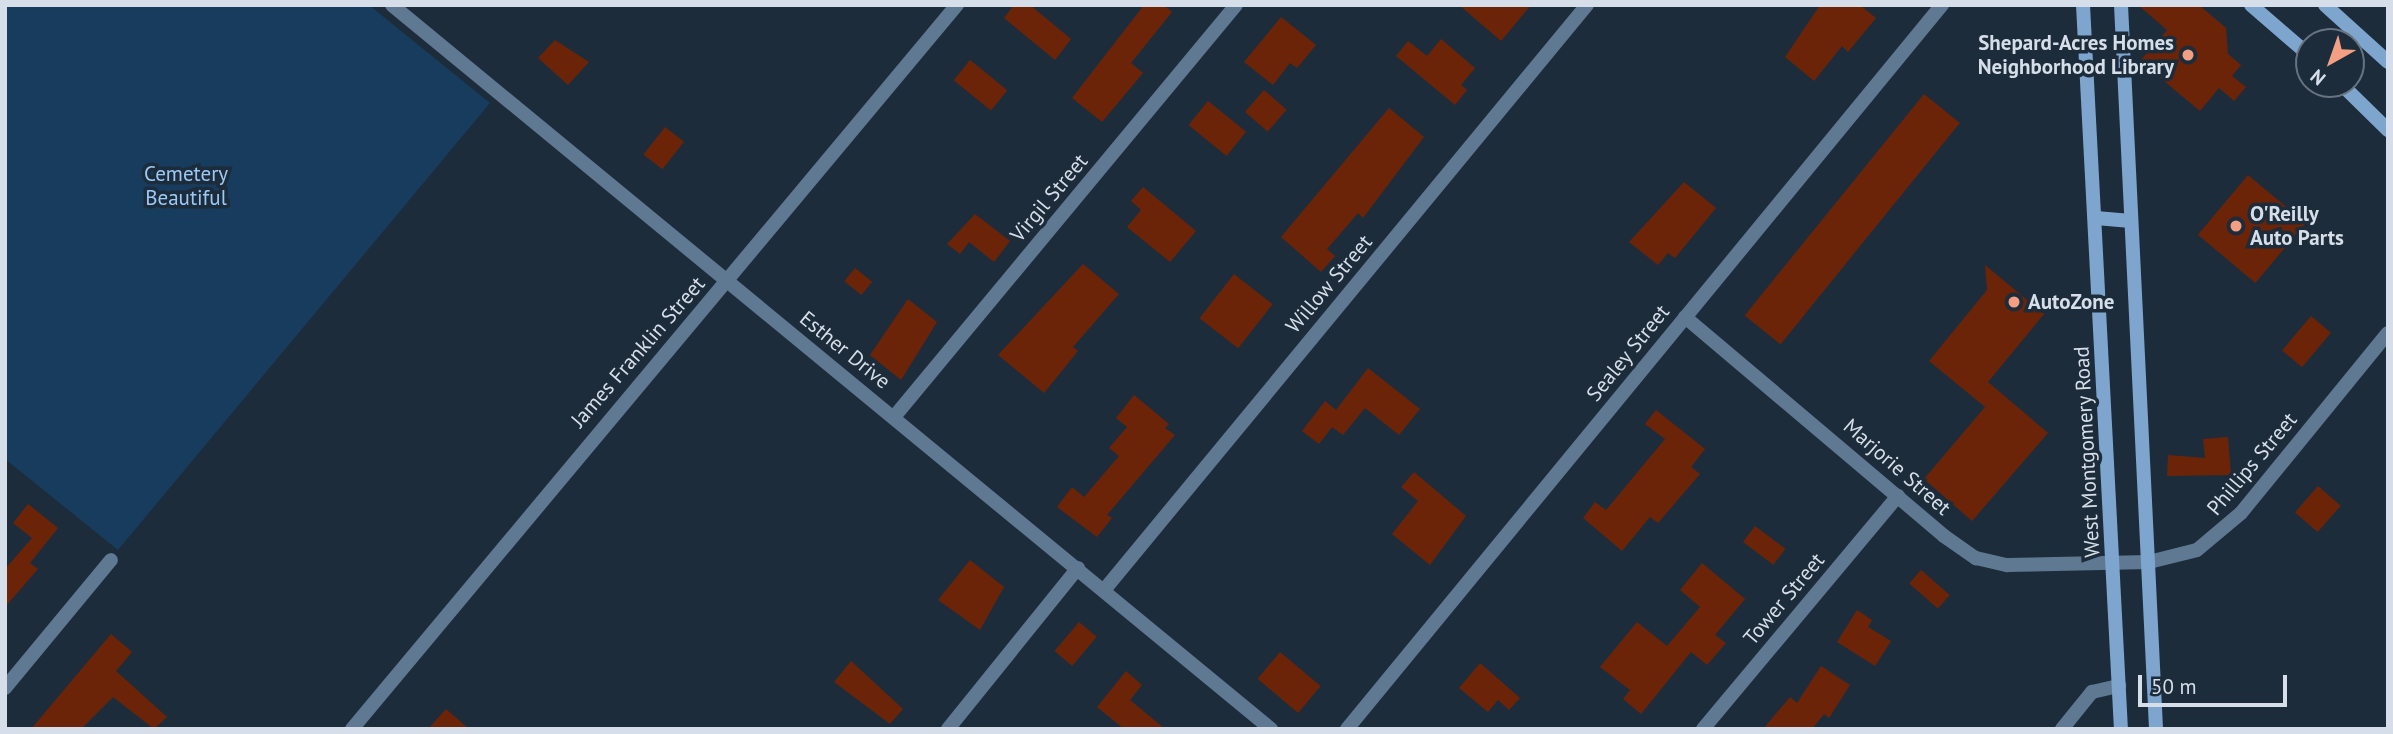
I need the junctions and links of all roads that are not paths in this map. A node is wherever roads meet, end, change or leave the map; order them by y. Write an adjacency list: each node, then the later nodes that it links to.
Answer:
1 (392, 5): 16 (street, Esther Drive)
2 (957, 5): 16 (street, James Franklin Street)
3 (1236, 5): 19 (street, Virgil Street)
4 (1587, 5): 25 (street, Willow Street)
5 (1942, 5): 17 (street, Sealey Street)
6 (2083, 5): 14 (main road, West Montgomery Road)
7 (2120, 5): 15 (main road)
8 (2326, 5): 11 (main road)
9 (2252, 6): 10 (main road)
10 (2295, 43)
11 (2388, 62)
12 (2355, 98): 13 (main road)
13 (2388, 130)
14 (2095, 218): 15 (main road); 23 (main road, West Montgomery Road)
15 (2131, 220): 22 (main road)
16 (727, 281): 19 (street, Esther Drive); 28 (street, James Franklin Street)
17 (1685, 317): 20 (street, Marjorie Street); 31 (street, Sealey Street)
18 (2388, 332): 22 (street, Phillips Street)
19 (894, 417): 24 (street, Esther Drive)
20 (1898, 496): 23 (street, Marjorie Street); 32 (street, Tower Street)
21 (111, 560): 27 (street)
22 (2148, 562): 23 (street, Phillips Street); 35 (main road)
23 (2114, 564): 26 (main road, West Montgomery Road)
24 (1078, 568): 25 (street, Esther Drive); 29 (street)
25 (1104, 589): 30 (street, Esther Drive)
26 (2119, 686): 33 (street); 34 (main road, West Montgomery Road)
27 (5, 688)
28 (352, 729)
29 (948, 729)
30 (1271, 729)
31 (1347, 729)
32 (1703, 729)
33 (2062, 729)
34 (2121, 729)
35 (2156, 729)

